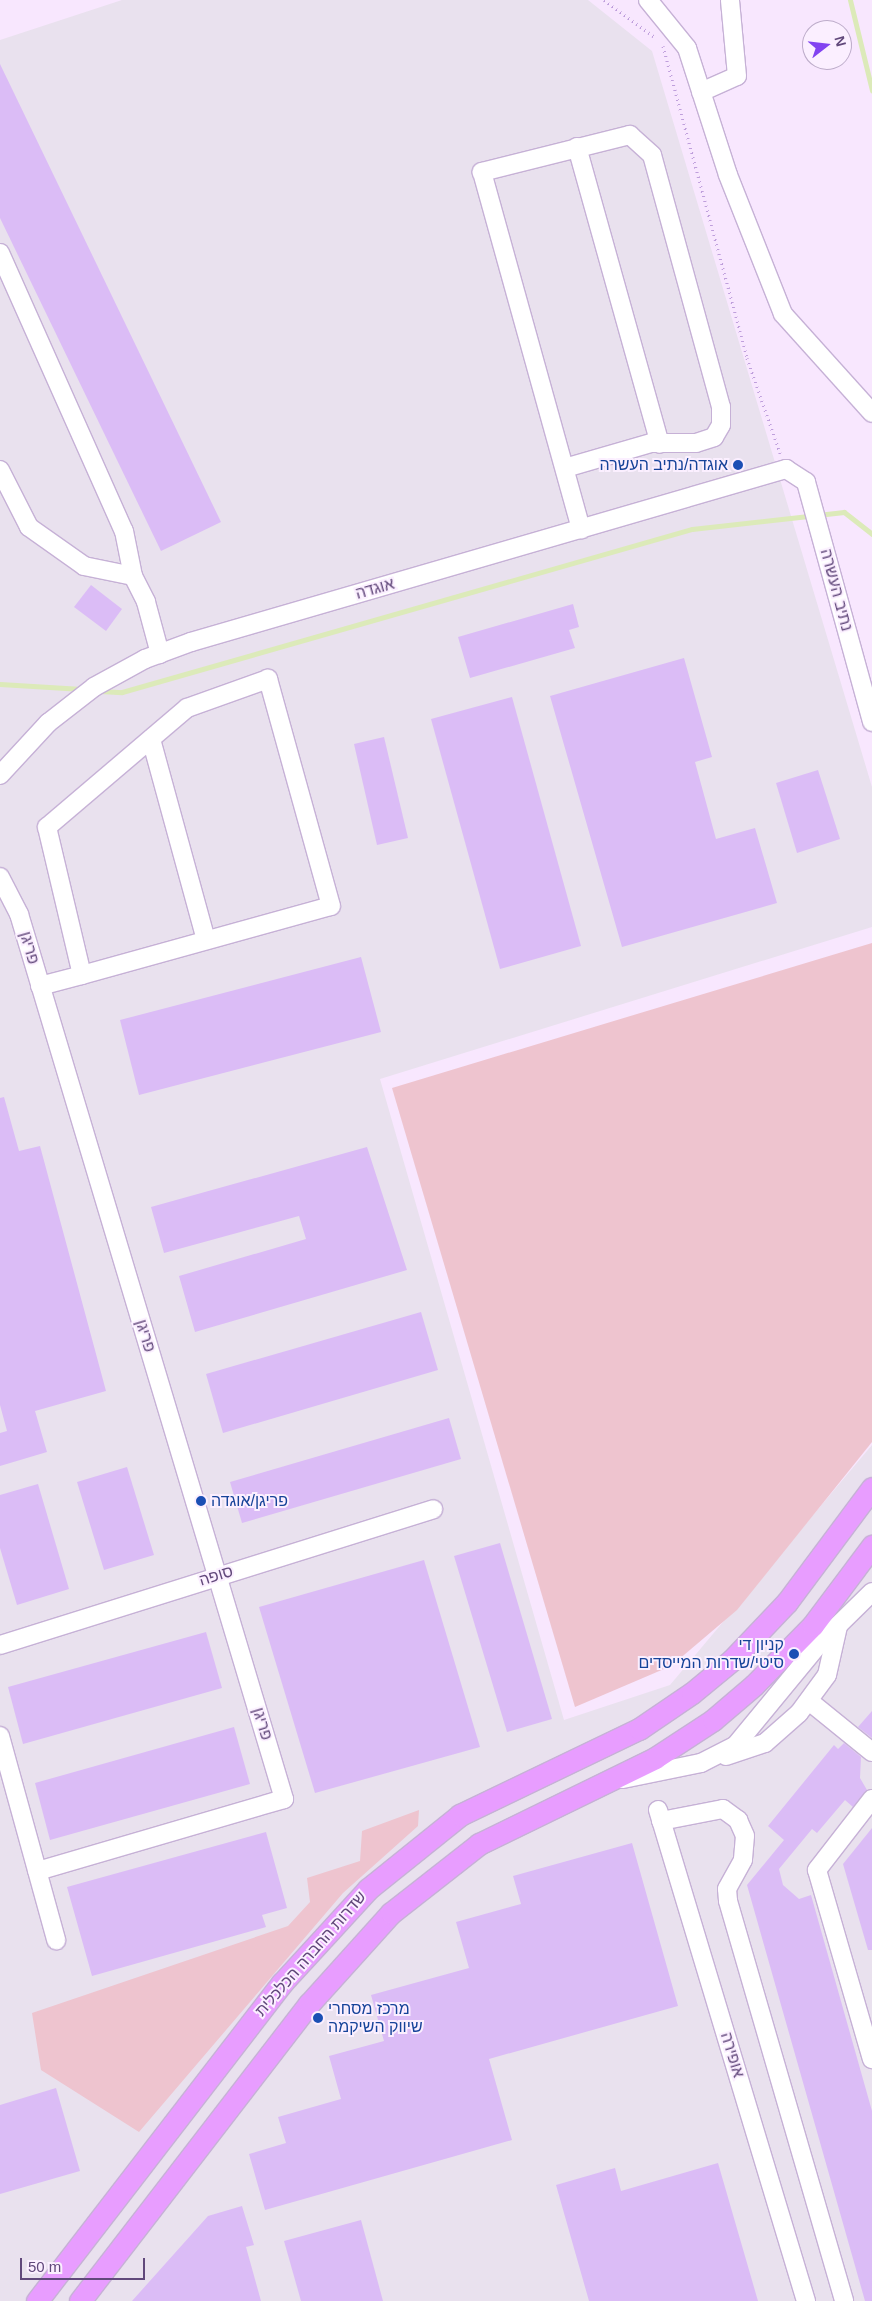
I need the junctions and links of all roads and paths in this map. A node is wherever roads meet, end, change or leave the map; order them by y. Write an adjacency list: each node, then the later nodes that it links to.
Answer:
1 (604, 0): 10 (path)
2 (648, 0): 4 (street)
3 (730, 0): 4 (street)
4 (701, 92): 7 (street)
5 (577, 147): 8 (street); 8 (street); 9 (street)
6 (0, 253): 13 (street)
7 (872, 413)
8 (660, 444): 9 (street)
9 (565, 468): 12 (street)
10 (786, 469): 12 (street, אוגדה); 15 (street, נתיב העשרה)
11 (0, 470): 13 (street)
12 (581, 530): 14 (street, אוגדה)
13 (133, 576): 14 (street)
14 (160, 654): 17 (street, אוגדה)
15 (872, 722)
16 (151, 739): 19 (street); 19 (street); 20 (street)
17 (0, 775)
18 (0, 877): 21 (street, פריגן)
19 (206, 940): 20 (street)
20 (82, 975): 21 (street)
21 (40, 986): 25 (street, פריגן)
22 (872, 1488): 38 (main road, שדרות החברה הכלכלית)
23 (433, 1510): 25 (street, סופה)
24 (872, 1546): 33 (main road, שדרות החברה הכלכלית)
25 (216, 1576): 28 (street, סופה); 35 (street, פריגן)
26 (872, 1592): 27 (street)
27 (838, 1626): 29 (street); 32 (street)
28 (0, 1645)
29 (809, 1701): 31 (street); 32 (street)
30 (0, 1736): 35 (street)
31 (872, 1752)
32 (701, 1763): 33 (street)
33 (605, 1782): 39 (main road, שדרות החברה הכלכלית)
34 (872, 1799): 37 (street)
35 (37, 1871): 36 (street)
36 (56, 1940)
37 (871, 2054)
38 (37, 2301)
39 (80, 2301)
40 (806, 2301): 41 (street, אופירה)
41 (844, 2301)

